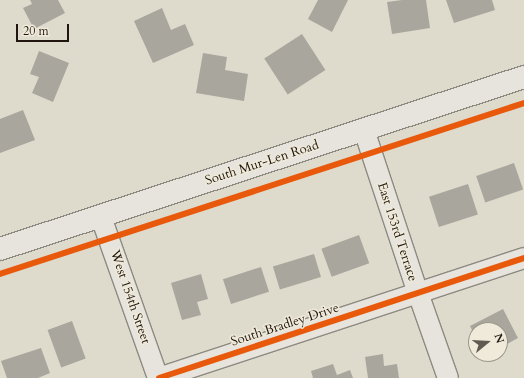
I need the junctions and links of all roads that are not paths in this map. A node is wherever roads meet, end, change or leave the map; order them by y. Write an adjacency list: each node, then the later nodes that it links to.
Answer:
1 (524, 77): 2 (main road, South Mur-Len Road)
2 (364, 130): 3 (main road, South Mur-Len Road); 6 (street, East 153rd Terrace)
3 (102, 216): 4 (main road, South Mur-Len Road); 7 (street, West 154th Street)
4 (0, 250)
5 (524, 258): 6 (street, South Bradley Drive)
6 (418, 293): 7 (street, South Bradley Drive); 8 (street, East 153rd Terrace)
7 (159, 378)
8 (448, 378)

